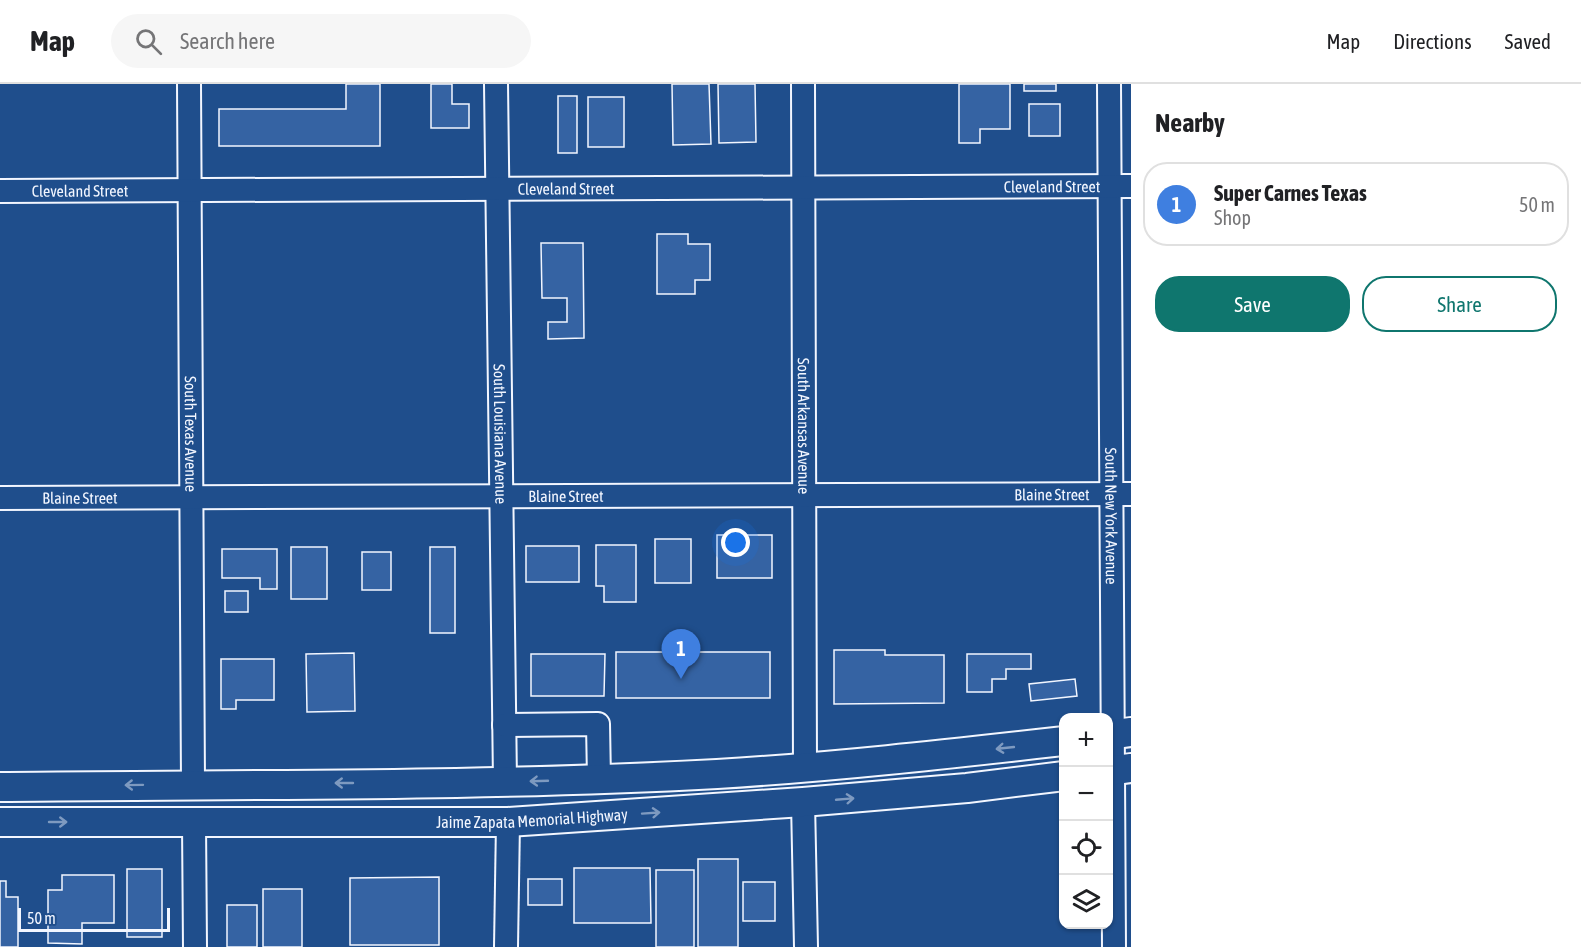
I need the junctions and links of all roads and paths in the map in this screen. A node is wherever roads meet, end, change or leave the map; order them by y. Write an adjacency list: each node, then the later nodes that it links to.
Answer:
1 (189, 84): 9 (street, South Texas Avenue)
2 (496, 84): 7 (street, South Louisiana Avenue)
3 (802, 84): 6 (street, South Arkansas Avenue)
4 (1109, 84): 5 (street, South New York Avenue)
5 (1121, 186): 6 (street, Cleveland Street); 11 (street, South New York Avenue)
6 (803, 188): 7 (street, Cleveland Street); 10 (street, South Arkansas Avenue)
7 (496, 189): 9 (street, Cleveland Street); 12 (street, South Louisiana Avenue)
8 (0, 191): 9 (street, Cleveland Street)
9 (189, 191): 14 (street, South Texas Avenue)
10 (804, 494): 11 (street, Blaine Street); 12 (street, Blaine Street); 18 (street, South Arkansas Avenue)
11 (1121, 494): 16 (street, South New York Avenue)
12 (502, 496): 14 (street, Blaine Street); 15 (street, South Louisiana Avenue)
13 (0, 498): 14 (street, Blaine Street)
14 (192, 498): 23 (street, South Texas Avenue)
15 (504, 725): 21 (street); 22 (street, South Louisiana Avenue)
16 (1118, 734): 19 (street, South New York Avenue)
17 (1059, 742): 18 (main road, one-way to 18)
18 (805, 768): 21 (main road); 27 (main road)
19 (1117, 770): 29 (street, South New York Avenue)
20 (1059, 777): 25 (main road, Jaime Zapata Memorial Highway, one-way to 20)
21 (599, 779): 22 (main road, one-way to 22)
22 (505, 782): 23 (main road, one-way to 23); 28 (main road)
23 (193, 784): 24 (main road, one-way to 24)
24 (0, 787)
25 (803, 802): 27 (main road, Jaime Zapata Memorial Highway, one-way to 25); 32 (street)
26 (0, 822): 28 (main road, Jaime Zapata Memorial Highway, one-way to 28)
27 (508, 822): 28 (main road, Jaime Zapata Memorial Highway); 31 (street)
28 (194, 823): 30 (street)
29 (1122, 859): 33 (street, South New York Avenue)
30 (195, 947)
31 (506, 947)
32 (806, 947)
33 (1114, 947)

